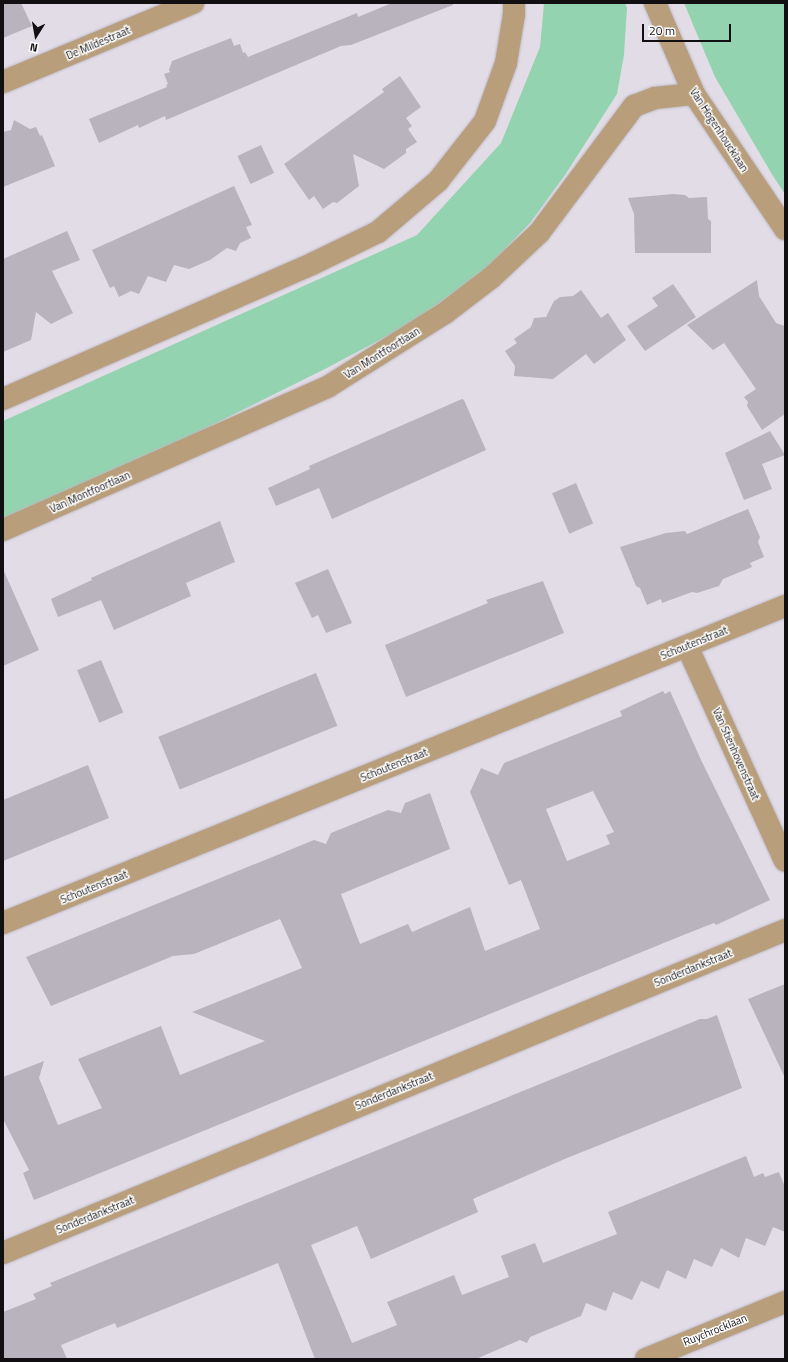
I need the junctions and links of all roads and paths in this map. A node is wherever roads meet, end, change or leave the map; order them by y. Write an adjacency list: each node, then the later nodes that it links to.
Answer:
1 (192, 3): 4 (street, De Mildestraat)
2 (514, 3): 7 (street)
3 (655, 3): 5 (street, Van Hogenhoucklaan)
4 (3, 82)
5 (694, 94): 6 (street, Van Hogenhoucklaan); 8 (street, Van Montfoortlaan)
6 (785, 229)
7 (3, 399)
8 (3, 530)
9 (785, 606): 10 (street, Schoutenstraat)
10 (687, 646): 11 (street, Van Stienhovenstraat); 12 (street, Schoutenstraat)
11 (785, 861)
12 (3, 923)
13 (785, 930): 14 (street, Sonderdankstraat)
14 (3, 1253)
15 (785, 1302): 16 (street, Ruychrocklaan)
16 (646, 1359)

